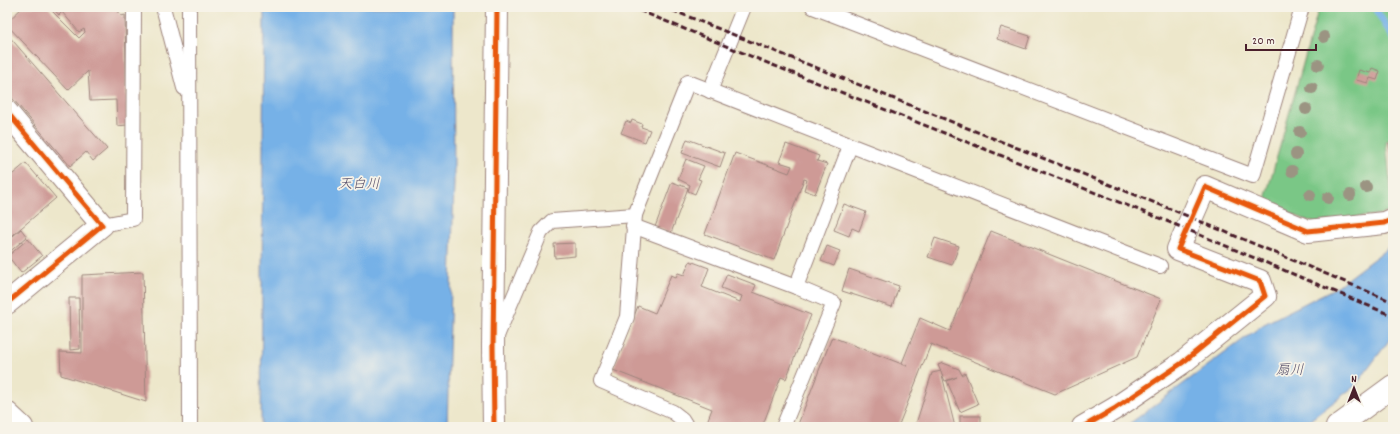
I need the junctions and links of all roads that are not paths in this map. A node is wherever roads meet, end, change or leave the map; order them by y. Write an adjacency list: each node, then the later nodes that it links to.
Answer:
1 (134, 7): 14 (lane)
2 (163, 7): 9 (lane)
3 (189, 7): 9 (lane)
4 (497, 7): 18 (main road)
5 (744, 7): 8 (lane)
6 (813, 7): 7 (lane)
7 (1302, 7)
8 (710, 91): 11 (lane); 13 (lane)
9 (190, 108): 22 (lane)
10 (7, 112): 14 (main road)
11 (850, 146): 15 (lane); 16 (lane)
12 (1393, 219): 26 (main road)
13 (634, 220): 16 (lane); 18 (lane); 24 (lane)
14 (102, 225): 17 (main road)
15 (1160, 266)
16 (796, 287): 25 (lane)
17 (7, 303)
18 (493, 347): 23 (main road)
19 (1393, 386): 27 (main road)
20 (7, 413): 21 (main road)
21 (22, 427)
22 (190, 427)
23 (494, 427)
24 (687, 427)
25 (783, 427)
26 (1083, 427)
27 (1337, 427)

